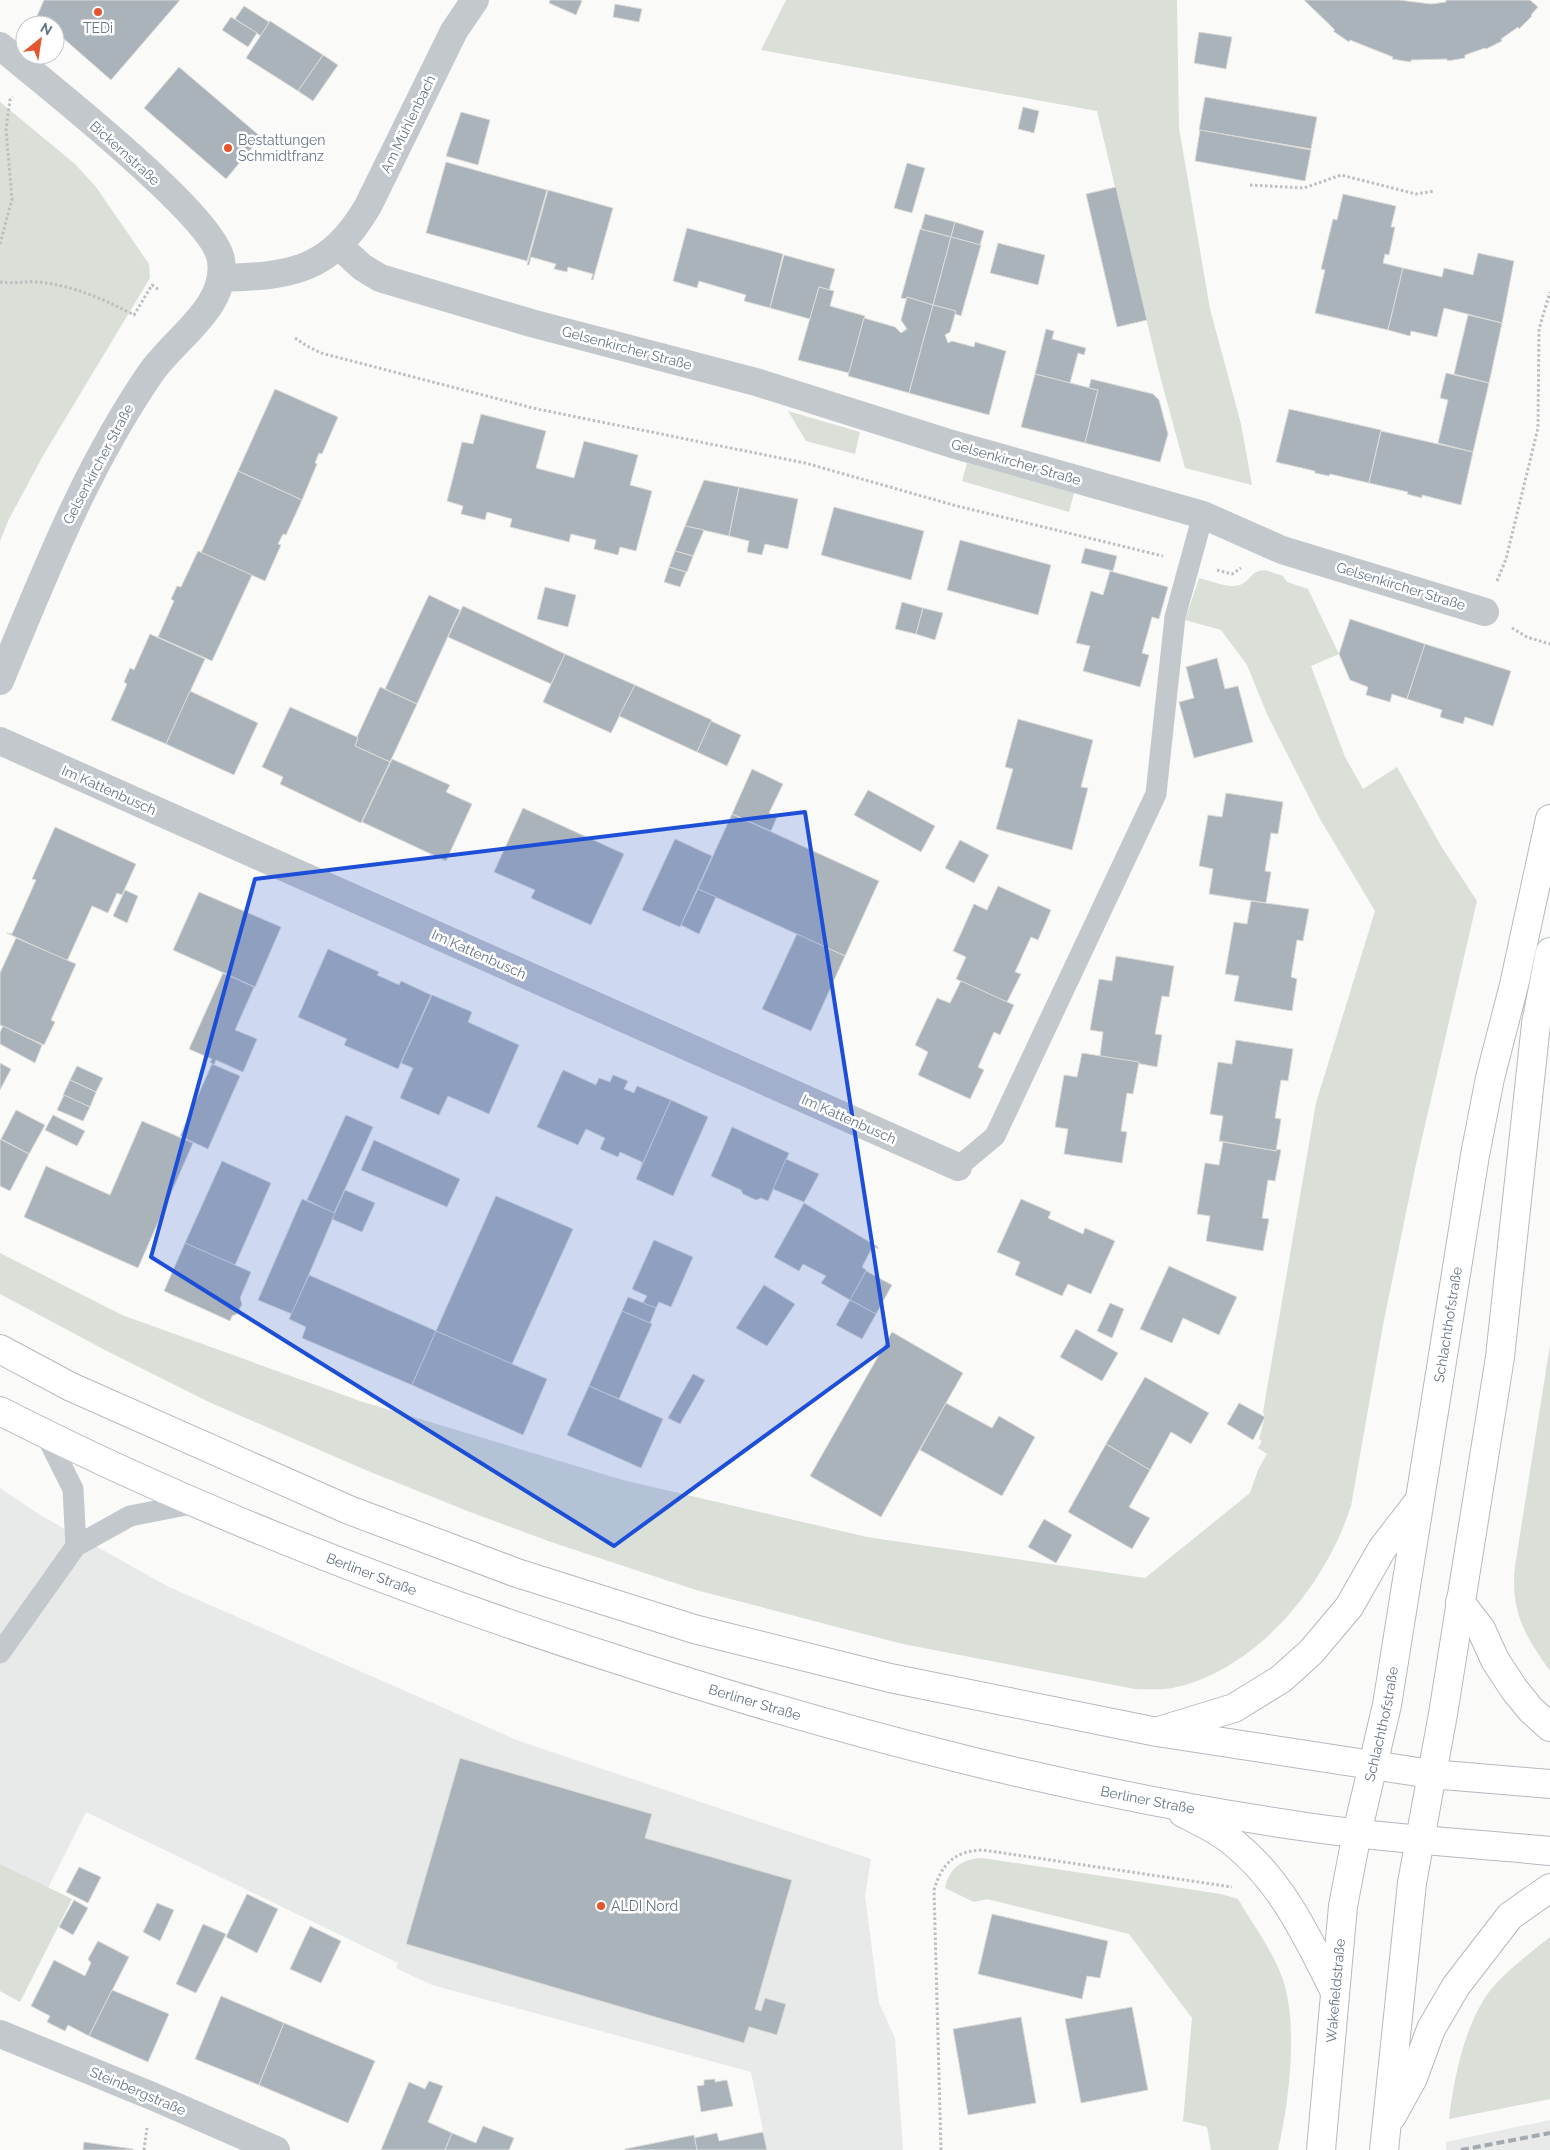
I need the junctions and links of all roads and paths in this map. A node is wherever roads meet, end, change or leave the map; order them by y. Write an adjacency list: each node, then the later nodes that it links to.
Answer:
1 (475, 0): 7 (street, Am Mühlenbach)
2 (0, 46): 3 (street, Bickernstraße)
3 (32, 73): 6 (path); 8 (street, Bickernstraße)
4 (1250, 185): 5 (path)
5 (1435, 191)
6 (0, 244)
7 (339, 246): 8 (street); 13 (street, Gelsenkircher Straße)
8 (222, 278): 19 (street, Gelsenkircher Straße)
9 (0, 282): 10 (path)
10 (159, 290)
11 (1550, 292): 16 (path)
12 (295, 338): 15 (path)
13 (1203, 515): 14 (street, Gelsenkircher Straße); 15 (lane)
14 (1253, 537): 15 (path); 16 (street, Gelsenkircher Straße)
15 (1190, 562): 23 (lane)
16 (1485, 612)
17 (1536, 640): 18 (path)
18 (1550, 644)
19 (0, 681)
20 (0, 741): 23 (street, Im Kattenbusch)
21 (1550, 819): 27 (main road, Schlachthofstraße)
22 (1550, 952): 30 (main road)
23 (958, 1167)
24 (0, 1349): 33 (main road)
25 (0, 1411): 26 (main road, Berliner Straße)
26 (46, 1435): 28 (main road, Berliner Straße); 29 (lane)
27 (1422, 1498): 33 (main road); 34 (main road, Schlachthofstraße)
28 (196, 1503): 29 (lane); 37 (main road, Berliner Straße)
29 (76, 1546): 31 (lane)
30 (1460, 1602): 32 (main road); 35 (main road)
31 (0, 1653)
32 (1550, 1727)
33 (1157, 1732): 34 (main road)
34 (1373, 1766): 35 (main road); 38 (main road, Schlachthofstraße)
35 (1431, 1774): 36 (main road); 39 (main road)
36 (1550, 1784)
37 (1162, 1802): 38 (main road, Berliner Straße); 41 (main road)
38 (1357, 1833): 39 (main road, Berliner Straße); 43 (main road, Wakefieldstraße)
39 (1418, 1840): 40 (main road, Berliner Straße); 45 (main road)
40 (1550, 1851)
41 (1260, 1870): 43 (main road); 47 (path)
42 (1550, 1888): 45 (main road)
43 (1334, 1990): 48 (main road, Wakefieldstraße)
44 (0, 2034): 46 (street, Steinbergstraße)
45 (1385, 2138)
46 (276, 2150)
47 (941, 2150)
48 (1321, 2150)

